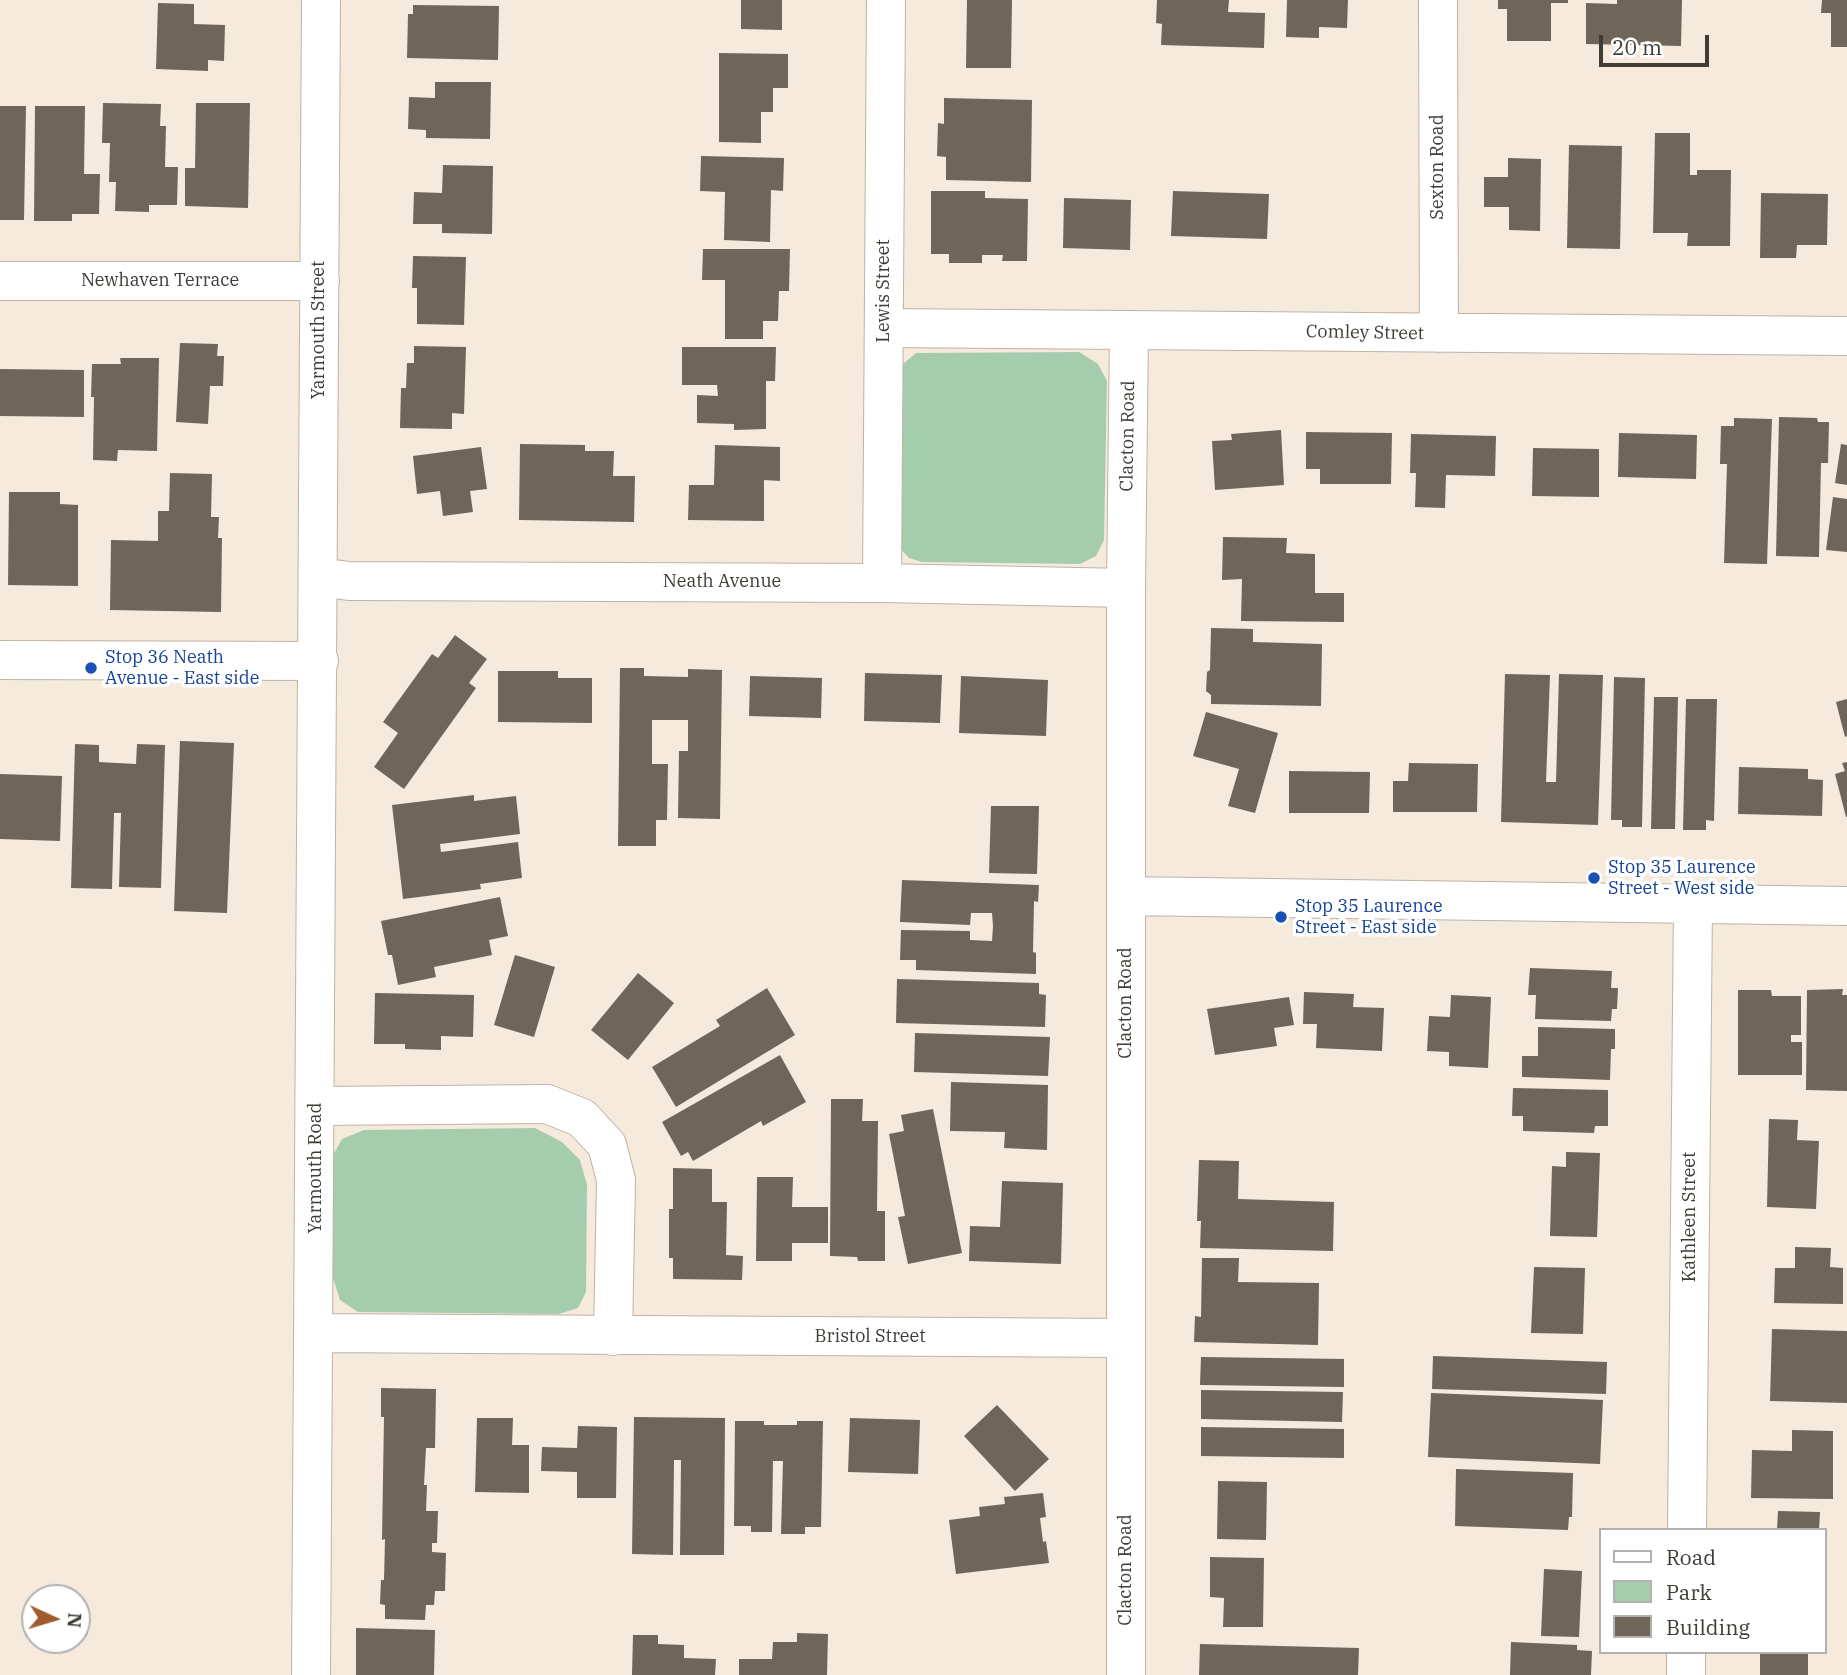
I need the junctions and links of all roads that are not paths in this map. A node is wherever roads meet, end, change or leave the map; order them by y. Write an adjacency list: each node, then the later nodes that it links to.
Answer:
1 (321, 0): 5 (street, Yarmouth Street)
2 (886, 0): 6 (street, Lewis Street)
3 (1438, 0): 8 (street, Sexton Road)
4 (0, 281): 5 (street, Newhaven Terrace)
5 (320, 281): 10 (street, Yarmouth Street)
6 (884, 328): 7 (street, Comley Street); 11 (street, Lewis Street)
7 (1129, 330): 8 (street, Comley Street); 12 (street, Clacton Road)
8 (1439, 333): 9 (street, Comley Street)
9 (1847, 336)
10 (318, 578): 11 (street, Neath Avenue); 14 (street, Yarmouth Street)
11 (882, 583): 12 (street, Neath Avenue)
12 (1126, 588): 15 (street, Clacton Road)
13 (0, 660): 14 (street)
14 (319, 661): 18 (street, Yarmouth Road)
15 (1126, 896): 16 (street); 21 (street, Clacton Road)
16 (1693, 904): 17 (street); 22 (street, Kathleen Street)
17 (1847, 906)
18 (316, 1106): 19 (street, Yarmouth Road); 20 (street)
19 (314, 1333): 20 (street, Bristol Street); 24 (street, Yarmouth Road)
20 (613, 1336): 21 (street, Bristol Street)
21 (1126, 1338): 25 (street, Clacton Road)
22 (1687, 1528)
23 (1686, 1654): 26 (street)
24 (311, 1675)
25 (1126, 1675)
26 (1686, 1675)

